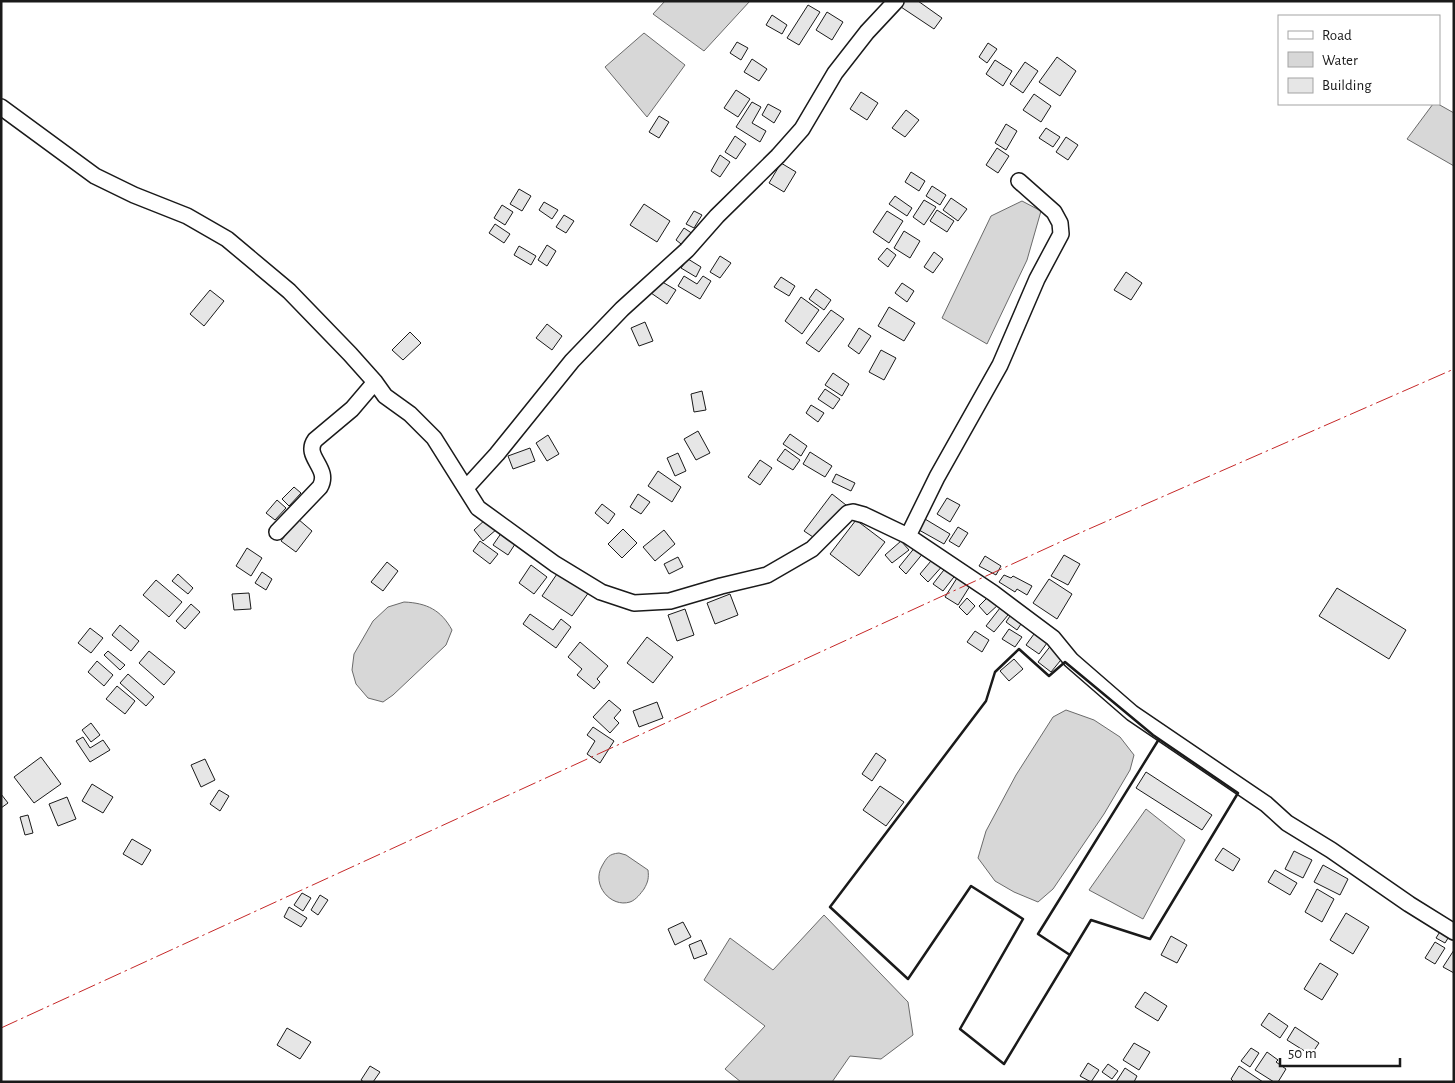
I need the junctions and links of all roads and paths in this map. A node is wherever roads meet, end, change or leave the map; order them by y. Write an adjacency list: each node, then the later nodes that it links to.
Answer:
1 (896, 1): 5 (street)
2 (1, 107): 4 (street)
3 (1019, 181): 7 (street)
4 (375, 382): 5 (street); 6 (street)
5 (466, 488): 7 (street)
6 (277, 532)
7 (908, 536): 8 (street)
8 (1454, 932)

